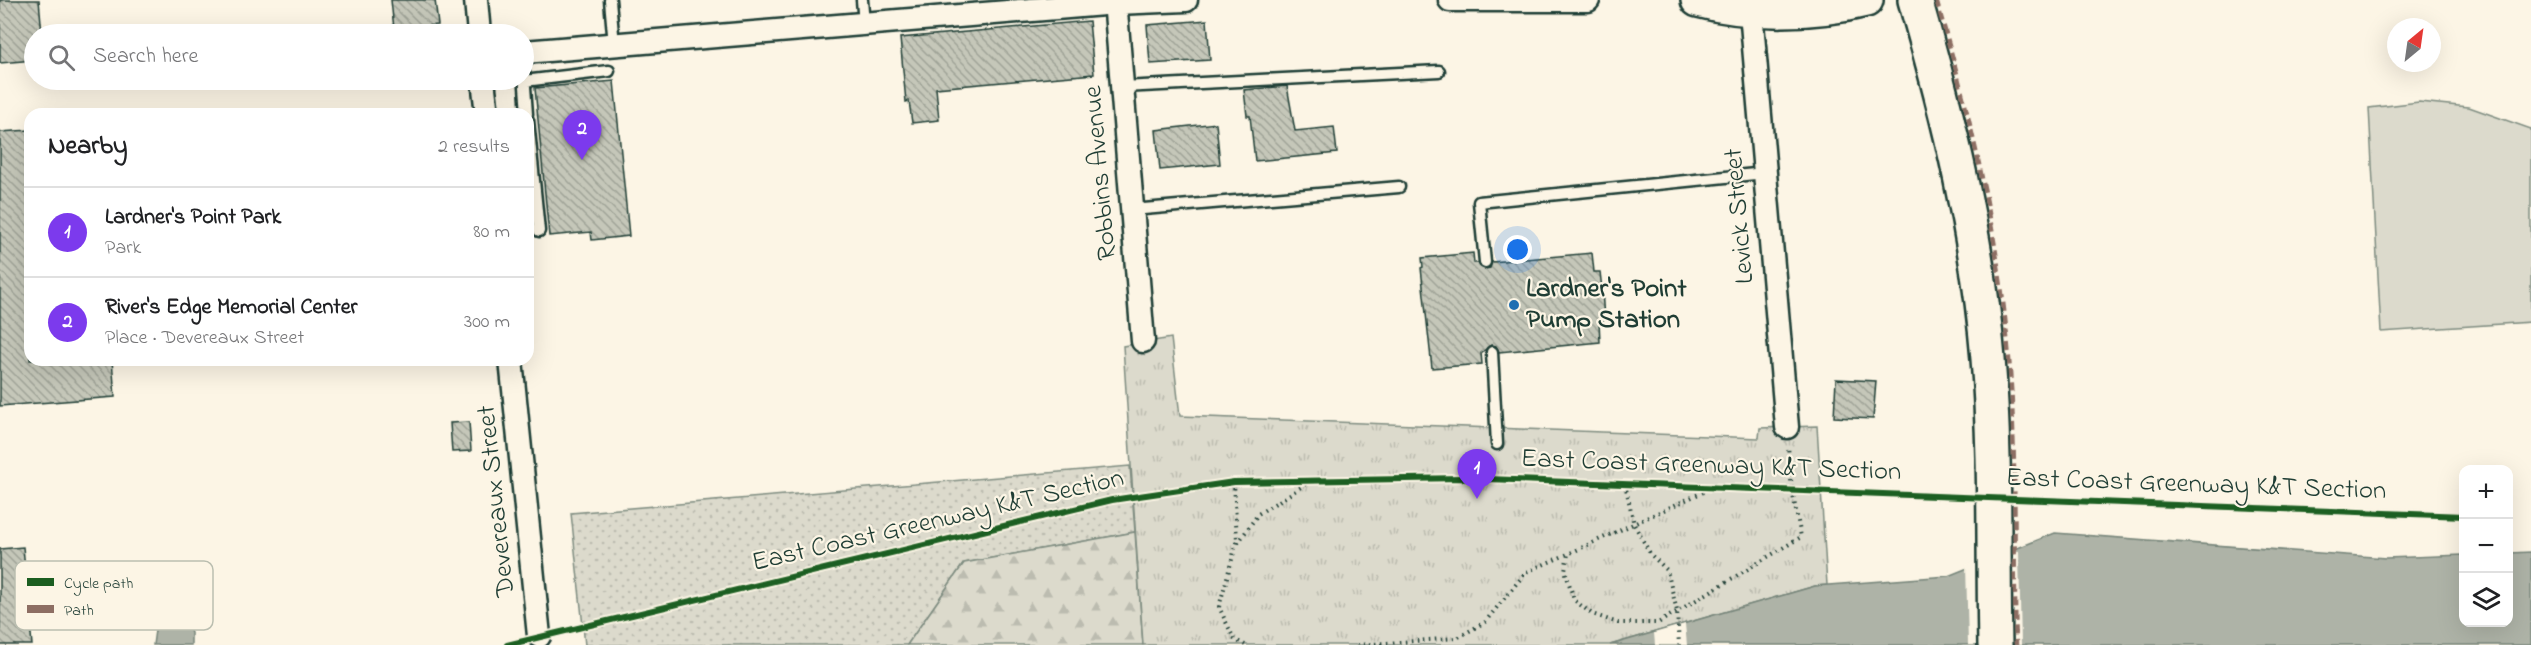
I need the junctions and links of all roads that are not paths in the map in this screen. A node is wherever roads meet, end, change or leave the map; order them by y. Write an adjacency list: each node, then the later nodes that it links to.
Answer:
1 (476, 0): 12 (street)
2 (610, 0): 14 (lane)
3 (862, 0): 13 (lane)
4 (1186, 0): 10 (street)
5 (1450, 0): 6 (street)
6 (1588, 0)
7 (1698, 0): 11 (main road)
8 (1866, 0): 11 (main road)
9 (1915, 0): 36 (main road)
10 (1115, 1): 13 (street); 19 (street, Robbins Avenue)
11 (1750, 4): 24 (street, Levick Street)
12 (478, 24)
13 (864, 24): 14 (street)
14 (614, 45): 15 (street)
15 (534, 51)
16 (609, 71): 18 (lane)
17 (1439, 71): 19 (lane)
18 (534, 76)
19 (1123, 87): 27 (street, Robbins Avenue)
20 (484, 90): 22 (street)
21 (525, 90): 23 (lane)
22 (486, 108)
23 (527, 108)
24 (1765, 173): 29 (lane); 33 (street, Levick Street)
25 (534, 181): 28 (lane)
26 (1399, 187): 27 (lane)
27 (1132, 210): 30 (street, Robbins Avenue)
28 (539, 231)
29 (1485, 262)
30 (1143, 341)
31 (1492, 352): 34 (lane)
32 (512, 366): 35 (street, Devereaux Street)
33 (1787, 427)
34 (1497, 444)
35 (535, 641)
36 (1995, 645)

